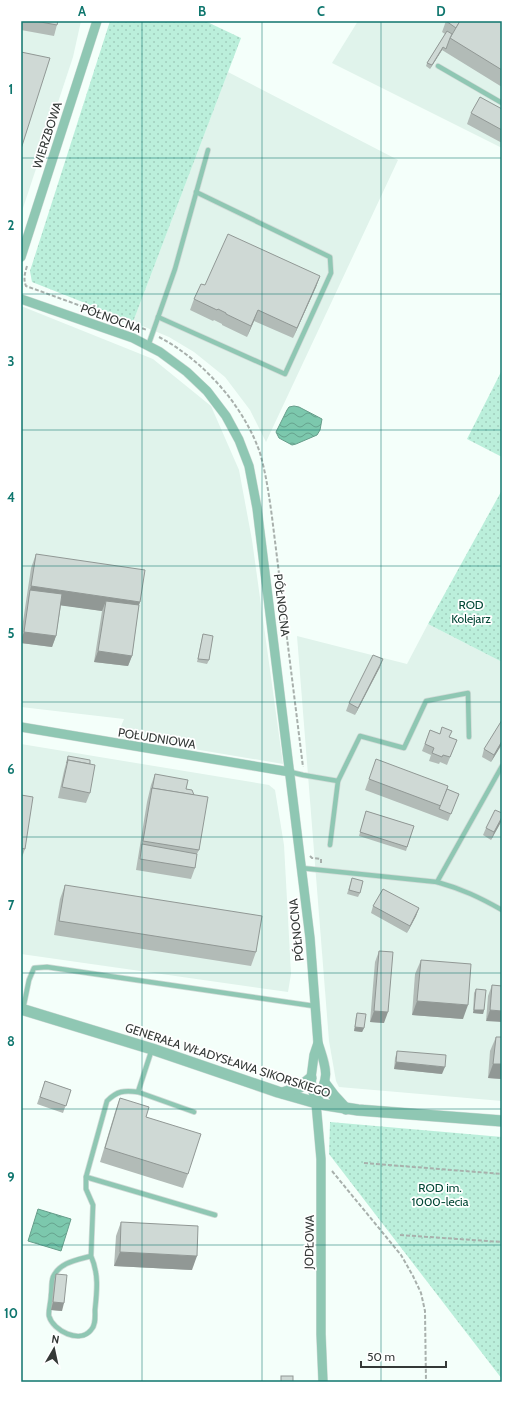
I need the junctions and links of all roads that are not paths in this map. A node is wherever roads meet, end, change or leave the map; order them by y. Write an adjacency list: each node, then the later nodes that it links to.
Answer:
1 (97, 21): 6 (street, WIERZBOWA)
2 (438, 66): 3 (lane)
3 (502, 103)
4 (208, 150): 5 (lane)
5 (196, 192): 8 (lane); 8 (lane)
6 (25, 259)
7 (21, 299): 9 (street, PÓŁNOCNA)
8 (158, 318): 9 (lane)
9 (148, 346): 13 (street, PÓŁNOCNA)
10 (21, 727): 13 (street, POŁUDNIOWA)
11 (469, 737): 14 (lane)
12 (502, 766): 17 (lane)
13 (290, 772): 14 (lane); 16 (street, PÓŁNOCNA)
14 (338, 781): 15 (lane)
15 (330, 845)
16 (302, 868): 17 (lane); 19 (street, PÓŁNOCNA)
17 (437, 882): 18 (lane)
18 (502, 910)
19 (314, 1006): 20 (lane); 21 (street, PÓŁNOCNA)
20 (22, 1009): 22 (street, GENERAŁA WŁADYSŁAWA SIKORSKIEGO)
21 (318, 1043): 23 (street, PÓŁNOCNA); 24 (street, PÓŁNOCNA)
22 (152, 1049): 25 (lane); 26 (street, GENERAŁA WŁADYSŁAWA SIKORSKIEGO)
23 (311, 1078): 26 (street); 27 (street, PÓŁNOCNA)
24 (325, 1084): 27 (street, PÓŁNOCNA); 28 (street)
25 (138, 1092): 29 (lane); 31 (lane)
26 (284, 1093): 27 (street, GENERAŁA WŁADYSŁAWA SIKORSKIEGO)
27 (316, 1103): 28 (street, GENERAŁA WŁADYSŁAWA SIKORSKIEGO); 34 (street, JODŁOWA)
28 (346, 1109): 30 (street, GENERAŁA WŁADYSŁAWA SIKORSKIEGO)
29 (194, 1112)
30 (502, 1121)
31 (86, 1177): 32 (lane); 33 (lane)
32 (215, 1215)
33 (92, 1256): 33 (lane)
34 (324, 1382)

